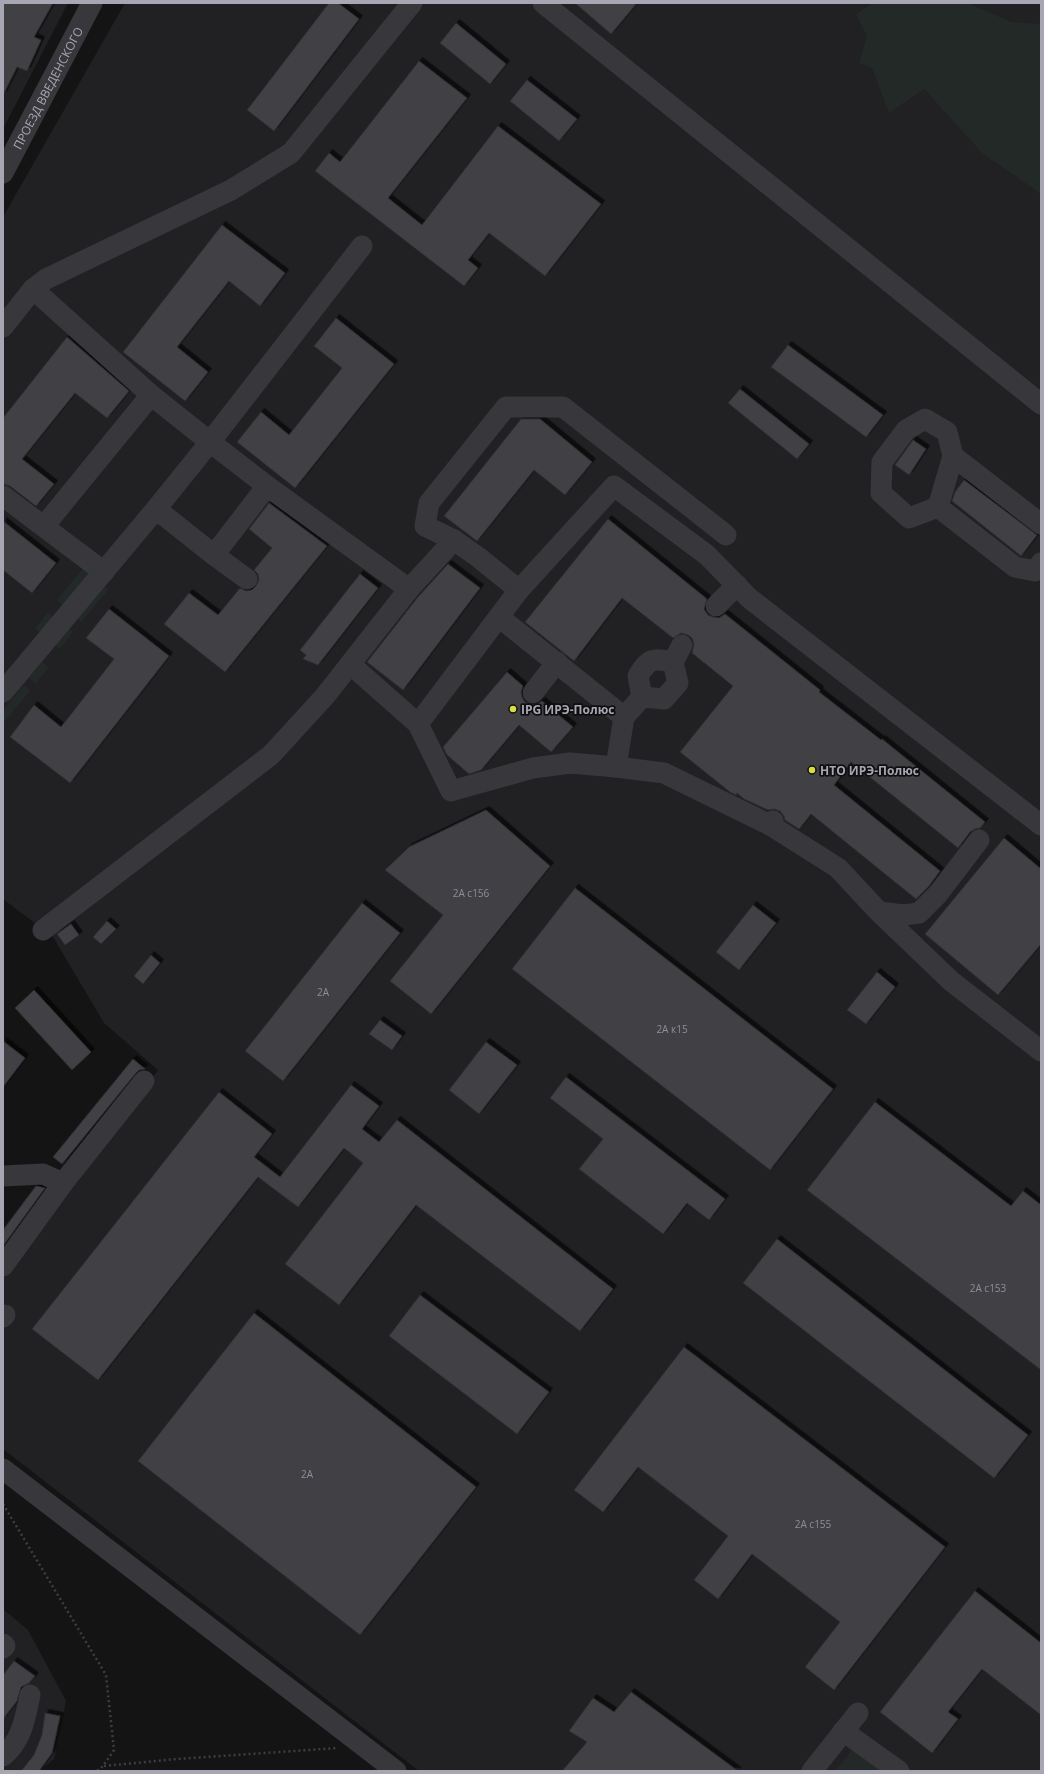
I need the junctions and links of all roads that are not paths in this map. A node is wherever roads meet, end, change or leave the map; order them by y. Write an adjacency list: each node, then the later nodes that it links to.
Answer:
1 (92, 3): 4 (street, ПРОЕЗД ВВЕДЕНСКОГО)
2 (412, 3): 6 (street)
3 (543, 3): 9 (street)
4 (3, 173)
5 (362, 246): 10 (street)
6 (33, 289): 7 (street); 8 (street)
7 (3, 327)
8 (151, 395): 10 (street); 17 (street)
9 (1041, 404)
10 (210, 442): 12 (street); 15 (street)
11 (953, 456): 14 (street); 14 (street); 16 (street)
12 (266, 486): 20 (street); 25 (street)
13 (3, 496): 17 (street)
14 (938, 507): 21 (street)
15 (156, 509): 20 (street); 22 (street)
16 (1041, 524)
17 (44, 526): 22 (street)
18 (726, 535): 19 (street)
19 (454, 540): 25 (street); 26 (street)
20 (214, 555): 23 (street)
21 (1041, 563)
22 (104, 572): 31 (street)
23 (247, 579)
24 (737, 585): 26 (street); 27 (street); 37 (street)
25 (409, 590): 30 (street)
26 (519, 590): 28 (street)
27 (716, 606)
28 (500, 617): 29 (street); 35 (street)
29 (557, 662): 32 (street); 34 (street)
30 (350, 664): 35 (street); 40 (street)
31 (3, 692)
32 (532, 693)
33 (642, 697): 33 (street); 34 (street)
34 (624, 717): 36 (street)
35 (418, 724): 36 (street)
36 (616, 767): 39 (street)
37 (1041, 825)
38 (979, 840): 39 (street)
39 (878, 912): 41 (street)
40 (43, 930)
41 (1041, 1051)
42 (144, 1081): 44 (street)
43 (3, 1176): 44 (street)
44 (63, 1183): 45 (street)
45 (3, 1266)
46 (3, 1469): 53 (street)
47 (3, 1644): 48 (street)
48 (3, 1648)
49 (30, 1695): 52 (street)
50 (858, 1713): 51 (street)
51 (843, 1731): 54 (street); 55 (street)
52 (3, 1756)
53 (396, 1771)
54 (812, 1771)
55 (899, 1771)

